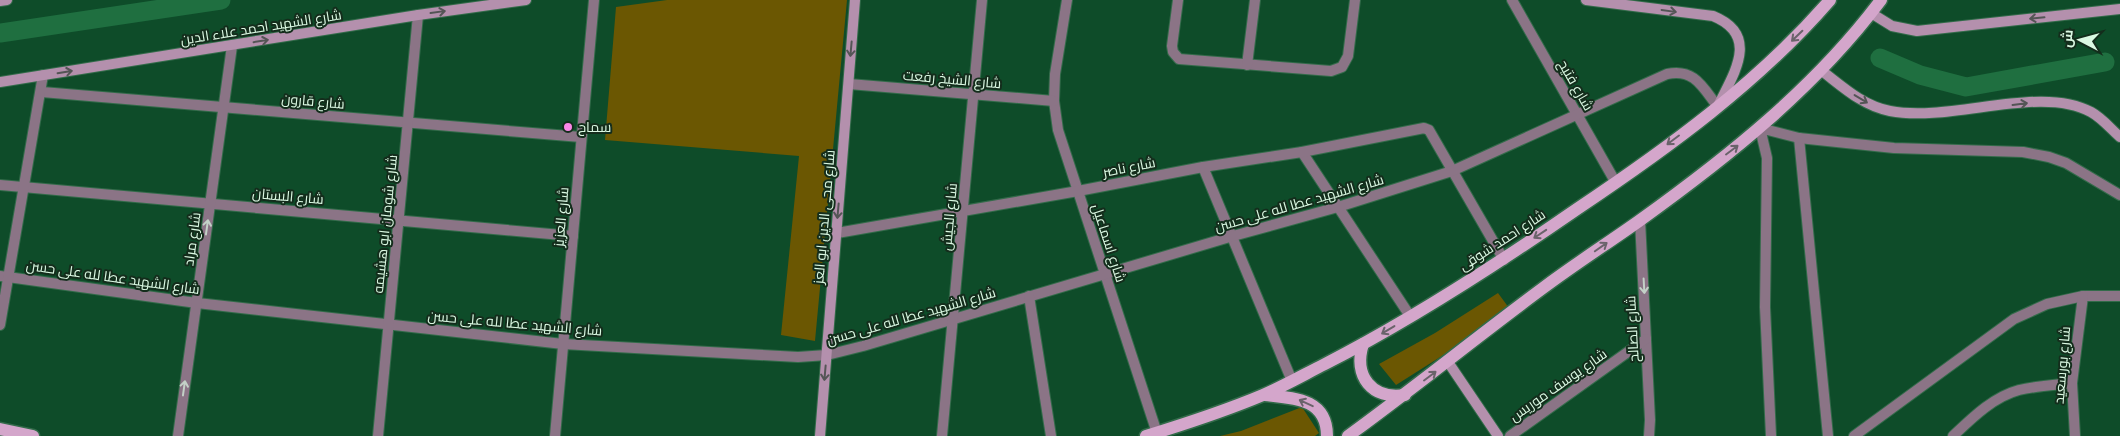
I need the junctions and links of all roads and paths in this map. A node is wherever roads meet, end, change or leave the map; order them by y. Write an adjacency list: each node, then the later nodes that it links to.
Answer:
1 (7, 0): 14 (street)
2 (526, 0): 17 (street, شارع الشهيد احمد علاء الدين, one-way to 2)
3 (594, 0): 32 (street, شارع العزيز)
4 (855, 0): 23 (street, شارع محى الدين ابو العز, one-way to 23)
5 (982, 0): 25 (street, شارع الجيش)
6 (1067, 0): 26 (street, شارع اسماعيل)
7 (1178, 0): 19 (street)
8 (1255, 0): 19 (street)
9 (1355, 0): 19 (street)
10 (1512, 0): 29 (street, شارع فتيح)
11 (1586, 0): 28 (street, one-way to 28)
12 (1830, 0): 28 (main road, شارع احمد شوقى, one-way to 28)
13 (1880, 0): 16 (main road)
14 (0, 1)
15 (2120, 9): 16 (street, one-way to 16)
16 (1871, 13): 20 (main road)
17 (418, 15): 18 (street, شارع الشهيد احمد علاء الدين, one-way to 17); 30 (street, شارع شومان ابو هشيمه)
18 (232, 46): 21 (street, شارع الشهيد احمد علاء الدين, one-way to 18); 27 (street, شارع مراد)
19 (1247, 65)
20 (1822, 71): 31 (main road); 33 (street, one-way to 33)
21 (44, 75): 22 (street, شارع الشهيد احمد علاء الدين); 24 (street)
22 (0, 82)
23 (848, 84): 25 (street, شارع الشيخ رفعت); 48 (street, شارع محى الدين ابو العز, one-way to 48)
24 (42, 92): 27 (street, شارع قارون); 40 (street)
25 (974, 95): 26 (street, شارع الشيخ رفعت); 45 (street, شارع الجيش)
26 (1054, 101): 41 (street, شارع اسماعيل)
27 (224, 107): 30 (street, شارع قارون); 43 (street, شارع مراد)
28 (1718, 107): 29 (street, شارع الشهيد عطا لله على حسن); 38 (main road, شارع احمد شوقى, one-way to 38)
29 (1577, 115): 37 (street, شارع الشهيد عطا لله على حسن); 38 (street, شارع فتيح)
30 (408, 123): 32 (street, شارع قارون); 46 (street, شارع شومان ابو هشيمه)
31 (1760, 128): 34 (street); 47 (main road, one-way to 31); 85 (street)
32 (581, 137): 49 (street, شارع العزيز)
33 (2120, 137)
34 (1799, 138): 42 (street); 86 (street)
35 (1302, 152): 36 (street, شارع ناصر); 37 (street, شارع ناصر); 44 (street)
36 (1203, 167): 41 (street, شارع ناصر); 50 (street)
37 (1452, 171): 44 (street, شارع الشهيد عطا لله على حسن); 51 (street)
38 (1616, 183): 51 (main road, شارع احمد شوقى, one-way to 51)
39 (0, 185): 40 (street, شارع البستان)
40 (25, 187): 43 (street, شارع البستان); 53 (street)
41 (1078, 191): 45 (street, شارع ناصر); 52 (street, شارع اسماعيل)
42 (2120, 195)
43 (211, 204): 46 (street, شارع البستان); 57 (street, شارع مراد, one-way to 43)
44 (1338, 207): 50 (street, شارع الشهيد عطا لله على حسن); 58 (street)
45 (963, 210): 48 (street, شارع ناصر); 59 (street, شارع الجيش)
46 (399, 220): 49 (street, شارع البستان); 61 (street, شارع شومان ابو هشيمه)
47 (1640, 220): 62 (street, شارع الصالح, one-way to 62); 66 (main road, one-way to 47)
48 (837, 233): 65 (street, شارع محى الدين ابو العز)
49 (573, 236): 63 (street, شارع العزيز)
50 (1233, 236): 52 (street, شارع الشهيد عطا لله على حسن); 67 (street)
51 (1504, 260): 58 (main road, شارع احمد شوقى)
52 (1105, 274): 54 (street, شارع الشهيد عطا لله على حسن); 72 (street, شارع اسماعيل)
53 (4, 276): 57 (street, شارع الشهيد عطا لله على حسن); 60 (street)
54 (1030, 296): 59 (street, شارع الشهيد عطا لله على حسن); 79 (street)
55 (2083, 296): 56 (street); 68 (street, شارع بورسعيد); 87 (street)
56 (2120, 296)
57 (196, 303): 61 (street, شارع الشهيد عطا لله على حسن); 74 (street, شارع مراد, one-way to 57)
58 (1410, 316): 64 (main road, شارع احمد شوقى, one-way to 64)
59 (953, 318): 65 (street, شارع الشهيد عطا لله على حسن); 78 (street, شارع الجيش)
60 (0, 325)
61 (388, 325): 63 (street, شارع الشهيد عطا لله على حسن); 75 (street, شارع شومان ابو هشيمه)
62 (1646, 339): 83 (street, شارع يوسف موريس); 84 (street, شارع الصالح)
63 (563, 344): 65 (street, شارع الشهيد عطا لله على حسن); 76 (street, شارع العزيز)
64 (1363, 344): 67 (main road, شارع احمد شوقى); 70 (main road)
65 (827, 355): 77 (street, شارع محى الدين ابو العز, one-way to 77)
66 (1448, 362): 70 (main road, one-way to 66); 82 (street)
67 (1292, 381): 69 (main road, شارع احمد شوقى)
68 (2072, 383): 88 (street); 89 (street, شارع بورسعيد)
69 (1264, 395): 72 (main road, شارع احمد شوقى); 80 (main road, one-way to 69)
70 (1405, 395): 81 (main road)
71 (0, 429): 73 (main road)
72 (1152, 434)
73 (34, 436)
74 (178, 436)
75 (378, 436)
76 (555, 436)
77 (820, 436)
78 (942, 436)
79 (1051, 436)
80 (1327, 436)
81 (1348, 436)
82 (1498, 436)
83 (1510, 436)
84 (1649, 436)
85 (1771, 436)
86 (1828, 436)
87 (1854, 436)
88 (1953, 436)
89 (2075, 436)

